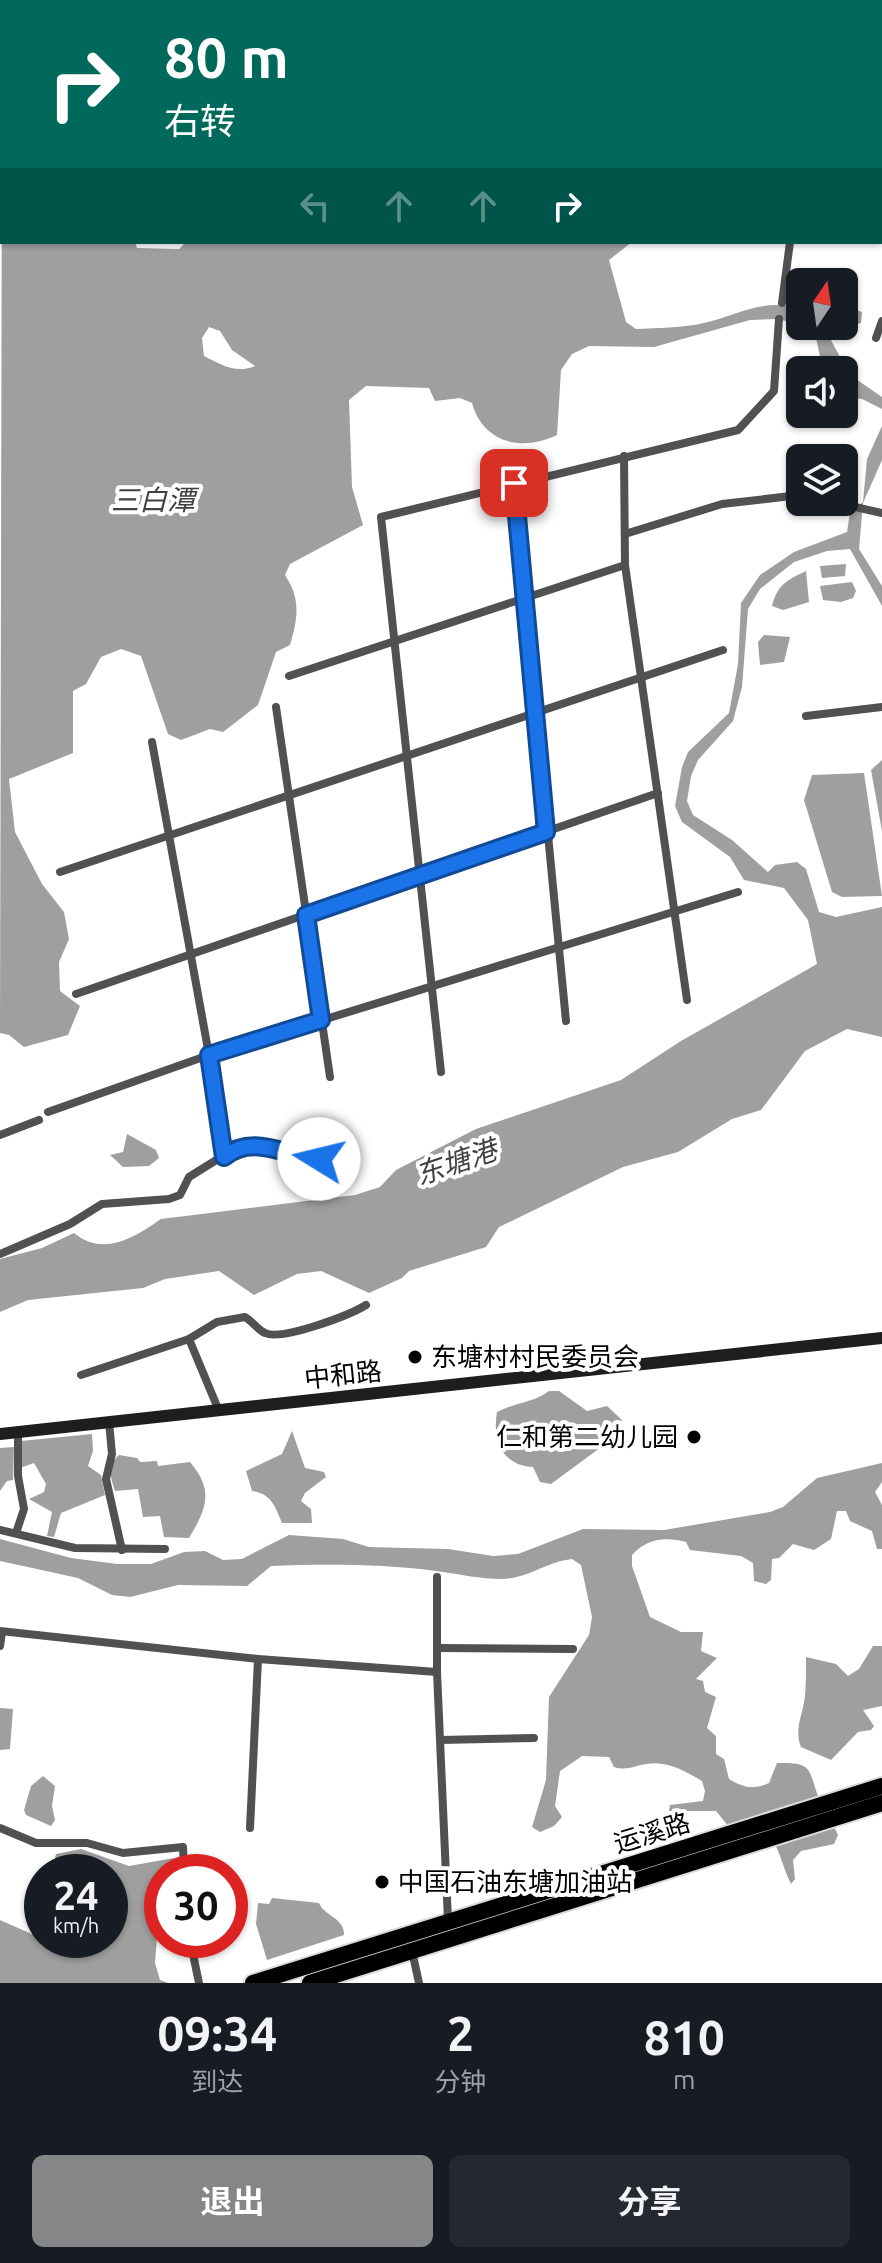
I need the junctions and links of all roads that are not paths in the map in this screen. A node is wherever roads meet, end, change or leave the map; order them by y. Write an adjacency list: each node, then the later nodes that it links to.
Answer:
1 (790, 244): 2 (street)
2 (782, 303)
3 (779, 319): 6 (street)
4 (882, 321): 5 (street)
5 (876, 338)
6 (624, 456): 7 (street); 11 (street)
7 (514, 483): 13 (street); 14 (street)
8 (786, 497): 11 (street)
9 (858, 508): 10 (street)
10 (882, 513)
11 (625, 534): 12 (street)
12 (625, 565): 13 (street); 17 (street)
13 (525, 598): 14 (street); 20 (street)
14 (395, 641): 16 (street); 23 (street)
15 (723, 650): 17 (street)
16 (289, 676)
17 (641, 677): 20 (street); 24 (street)
18 (276, 707): 25 (street)
19 (882, 707): 21 (street)
20 (535, 714): 23 (street); 26 (street)
21 (806, 716)
22 (152, 742): 27 (street)
23 (408, 757): 25 (street); 29 (street)
24 (658, 793): 26 (street); 31 (street)
25 (289, 798): 27 (street); 32 (street)
26 (546, 832): 29 (street); 33 (street)
27 (169, 836): 28 (street); 34 (street)
28 (60, 872)
29 (421, 876): 32 (street); 35 (street)
30 (738, 892): 31 (street)
31 (676, 911): 33 (street); 37 (street)
32 (306, 915): 34 (street); 38 (street)
33 (558, 947): 35 (street); 39 (street)
34 (191, 955): 36 (street); 40 (street)
35 (435, 985): 38 (street); 41 (street)
36 (76, 994)
37 (687, 1000)
38 (321, 1020): 40 (street); 42 (street)
39 (566, 1021)
40 (209, 1055): 43 (street); 47 (street)
41 (441, 1072)
42 (330, 1077)
43 (48, 1112)
44 (39, 1120): 45 (street)
45 (0, 1135)
46 (342, 1148): 47 (street)
47 (224, 1157): 48 (street)
48 (0, 1254)
49 (366, 1305): 51 (street)
50 (882, 1338): 53 (street, 中和路)
51 (189, 1339): 52 (street); 53 (street)
52 (81, 1375)
53 (219, 1411): 54 (street, 中和路)
54 (109, 1422): 55 (street, 中和路); 60 (street)
55 (18, 1432): 56 (street, 中和路); 58 (street)
56 (0, 1434)
57 (0, 1530): 58 (street)
58 (16, 1533): 60 (street)
59 (165, 1549): 60 (street)
60 (122, 1550)
61 (437, 1577): 64 (street)
62 (1, 1632): 63 (street); 66 (street)
63 (0, 1646)
64 (438, 1648): 65 (street); 67 (street)
65 (573, 1649)
66 (258, 1659): 67 (street); 73 (street)
67 (437, 1672): 69 (street)
68 (534, 1738): 69 (street)
69 (440, 1740): 75 (street)
70 (882, 1786): 75 (highway, 运溪路)
71 (882, 1803): 76 (highway, 运溪路)
72 (0, 1828): 74 (street)
73 (250, 1828)
74 (183, 1854)
75 (448, 1922): 79 (highway, 运溪路)
76 (412, 1951): 80 (highway, 运溪路); 81 (street)
77 (194, 1958): 78 (street)
78 (199, 1983)
79 (253, 1983)
80 (310, 1983)
81 (419, 1983)

